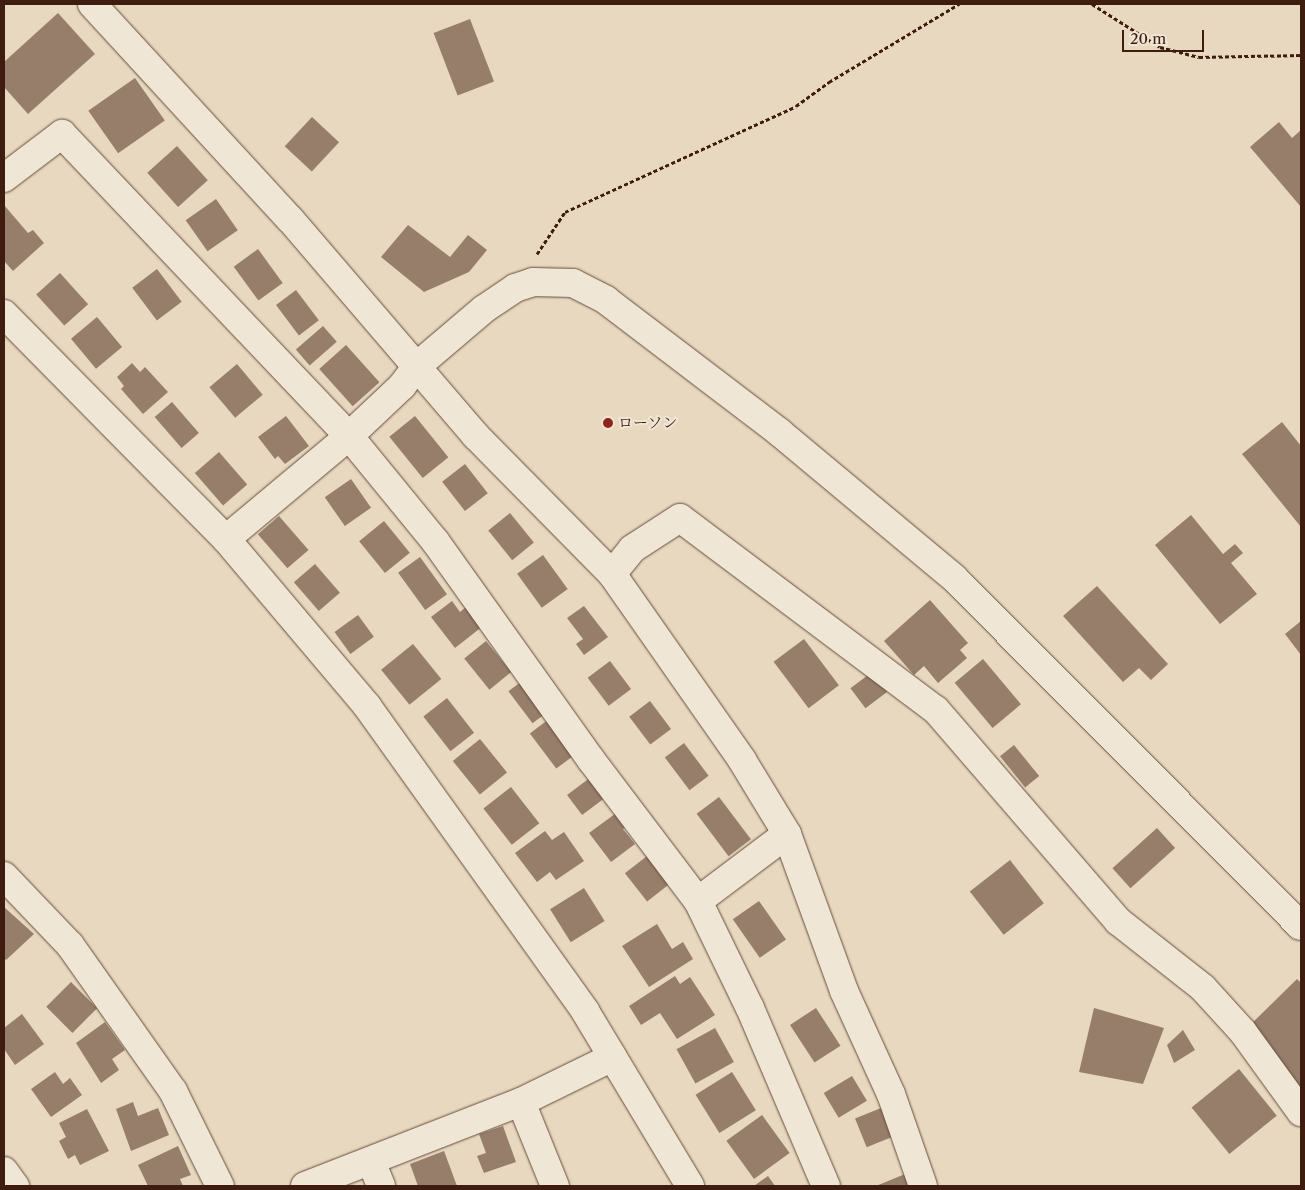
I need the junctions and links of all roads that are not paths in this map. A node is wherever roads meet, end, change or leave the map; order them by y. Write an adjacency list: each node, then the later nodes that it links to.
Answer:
1 (92, 4): 4 (street)
2 (4, 178): 5 (street)
3 (4, 314): 6 (street)
4 (418, 366): 5 (street); 7 (street); 11 (street)
5 (349, 436): 6 (street); 10 (street)
6 (226, 539): 12 (street)
7 (612, 574): 8 (street); 14 (street)
8 (787, 834): 10 (street); 24 (street)
9 (4, 876): 18 (street)
10 (698, 901): 23 (street)
11 (1301, 926)
12 (613, 1058): 13 (street); 22 (street)
13 (521, 1102): 15 (street); 21 (street)
14 (1301, 1112)
15 (372, 1161): 19 (street); 20 (street)
16 (4, 1171): 17 (street)
17 (15, 1186)
18 (220, 1186)
19 (305, 1186)
20 (381, 1186)
21 (555, 1186)
22 (690, 1186)
23 (826, 1186)
24 (923, 1186)

